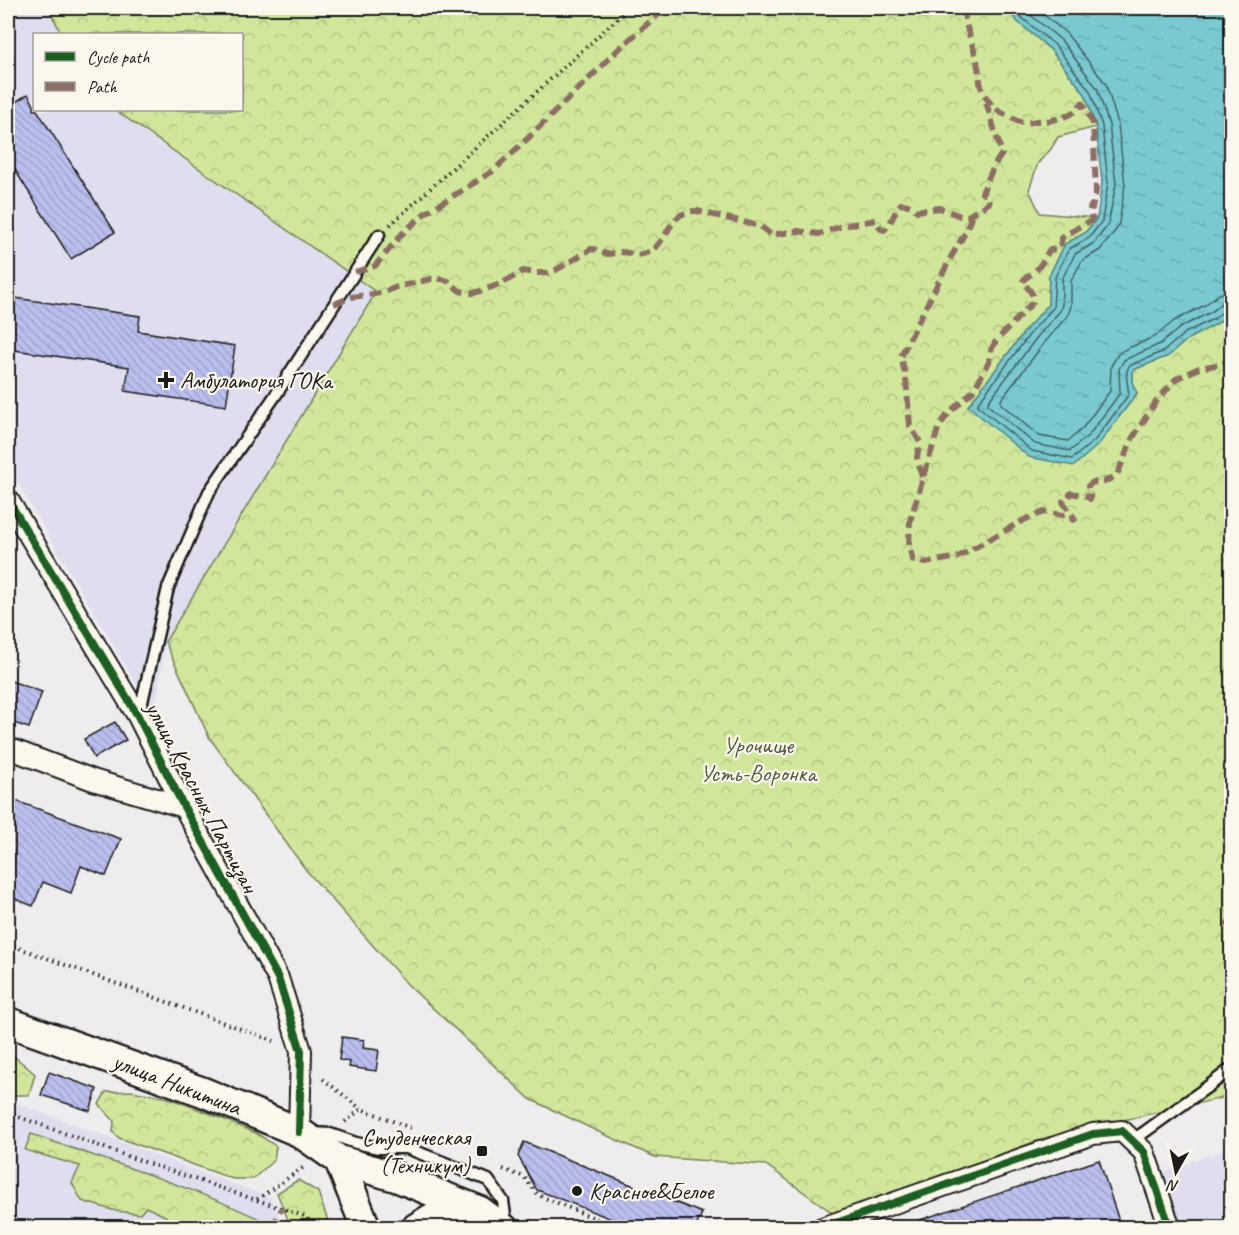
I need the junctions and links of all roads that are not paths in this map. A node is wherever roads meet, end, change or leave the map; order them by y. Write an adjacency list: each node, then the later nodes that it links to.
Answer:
1 (379, 235): 3 (lane)
2 (8, 500): 3 (street, улица Красных Партизан)
3 (138, 716): 5 (street, улица Красных Партизан)
4 (8, 748): 5 (street)
5 (184, 807): 8 (street, улица Красных Партизан)
6 (8, 1022): 8 (main road, улица Никитина)
7 (1232, 1068): 9 (lane)
8 (299, 1132): 10 (main road, улица Никитина); 11 (lane)
9 (1127, 1136): 14 (street); 15 (street)
10 (339, 1160): 11 (main road); 12 (main road)
11 (503, 1223): 13 (main road)
12 (366, 1227)
13 (416, 1227)
14 (822, 1227)
15 (1170, 1227)

